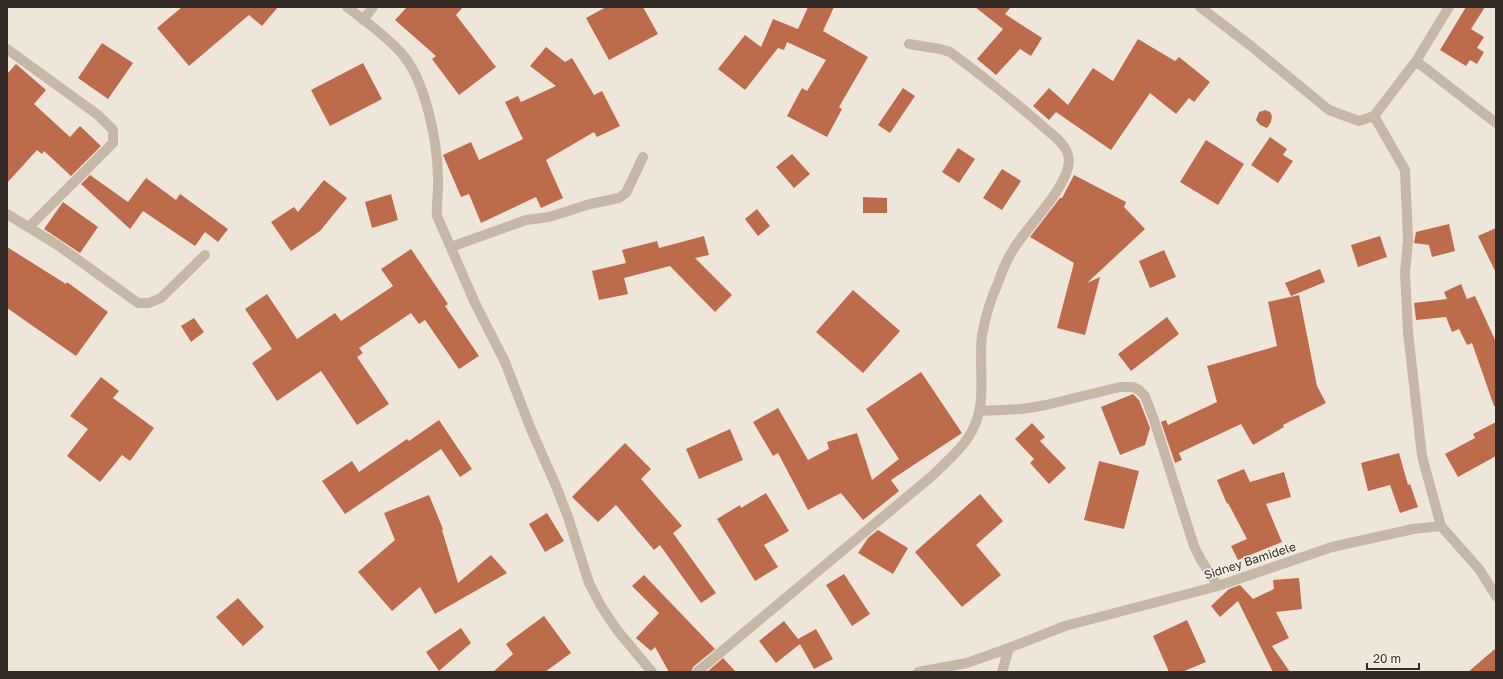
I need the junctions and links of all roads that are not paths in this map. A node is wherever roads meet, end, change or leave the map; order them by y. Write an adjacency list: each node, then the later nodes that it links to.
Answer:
1 (347, 7): 5 (street)
2 (373, 7): 5 (street)
3 (1200, 7): 9 (street)
4 (1449, 7): 8 (street)
5 (363, 20): 14 (street)
6 (909, 44): 16 (street)
7 (7, 49): 13 (street)
8 (1416, 61): 9 (street); 10 (street)
9 (1374, 116): 17 (street)
10 (1496, 123)
11 (642, 157): 14 (street)
12 (7, 214): 13 (street)
13 (29, 227): 15 (street)
14 (451, 247): 21 (street)
15 (204, 256)
16 (979, 411): 18 (street); 22 (street)
17 (1441, 526): 18 (street, Sidney Bamidele); 19 (street)
18 (1218, 586): 20 (street, Sidney Bamidele)
19 (1496, 596)
20 (1009, 648): 23 (street, Sidney Bamidele); 24 (street)
21 (652, 672)
22 (697, 672)
23 (918, 672)
24 (1002, 672)

